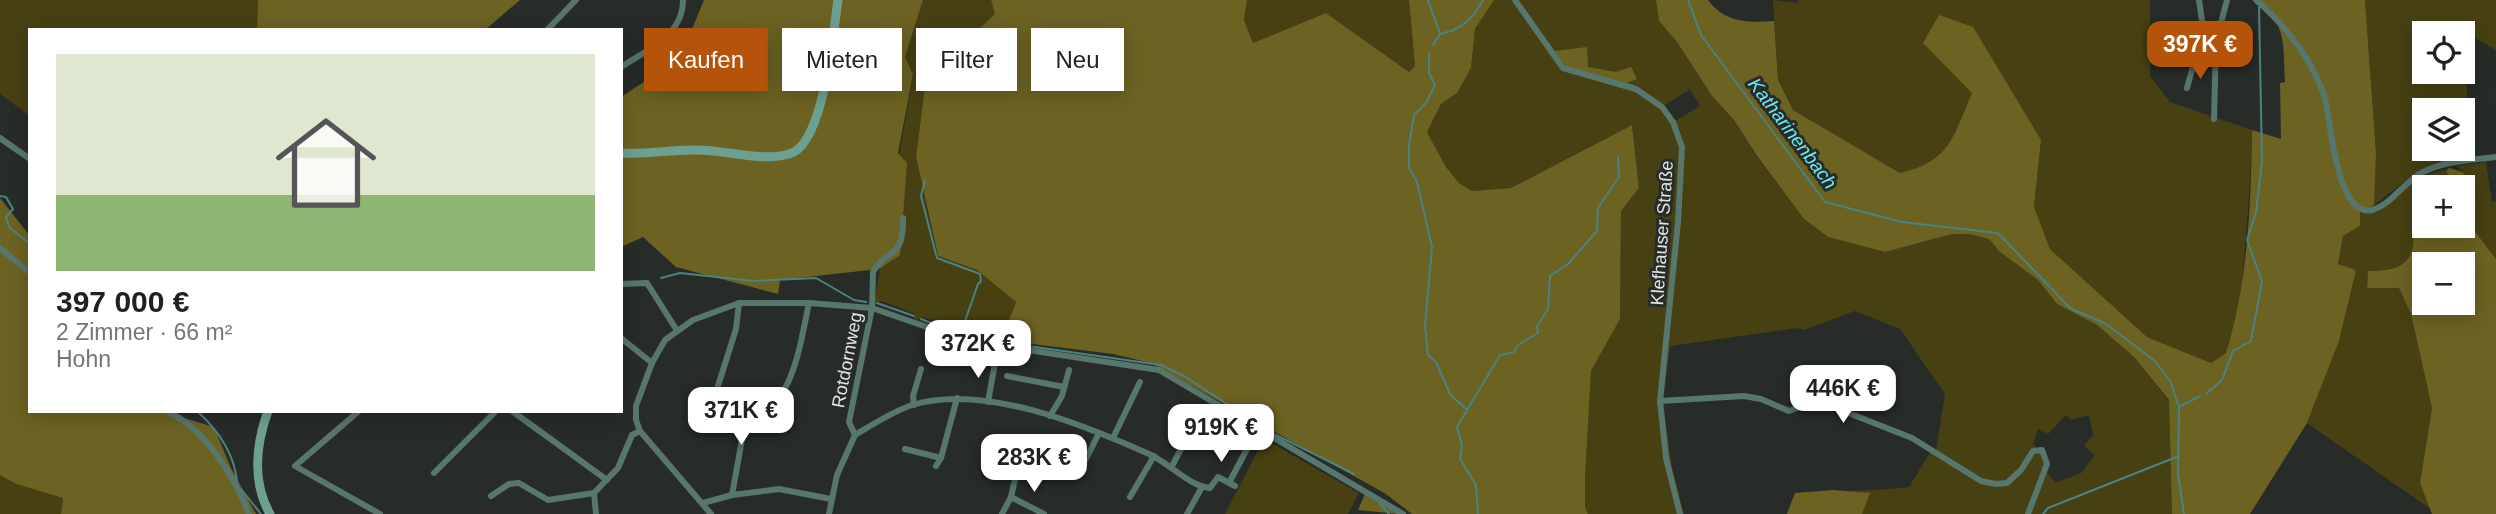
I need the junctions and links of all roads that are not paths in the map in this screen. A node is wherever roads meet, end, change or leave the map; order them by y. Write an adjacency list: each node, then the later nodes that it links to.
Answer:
1 (576, 0): 8 (street)
2 (683, 0): 11 (street)
3 (838, 0): 15 (street)
4 (1515, 0): 35 (street, Klefhauser Straße)
5 (2199, 0): 9 (street)
6 (2227, 0): 10 (street)
7 (2256, 0): 16 (street)
8 (549, 28)
9 (2205, 41): 10 (street); 12 (street)
10 (2216, 42): 13 (street)
11 (623, 66)
12 (2187, 88)
13 (2214, 119)
14 (0, 138): 17 (street)
15 (623, 153)
16 (2496, 157)
17 (28, 158)
18 (903, 218): 24 (street, Rotdornweg)
19 (0, 248): 20 (street)
20 (28, 271)
21 (623, 284): 25 (street)
22 (739, 303): 23 (street); 25 (street); 47 (street)
23 (808, 303): 24 (street); 47 (street)
24 (872, 308): 48 (street, Rotdornweg); 77 (street)
25 (676, 329): 27 (street)
26 (623, 340): 27 (street)
27 (652, 363): 45 (street)
28 (995, 363): 36 (street)
29 (921, 369): 37 (street)
30 (1069, 370): 33 (street)
31 (1007, 376): 33 (street)
32 (1140, 382): 49 (street)
33 (1064, 387): 44 (street)
34 (957, 398): 36 (street); 37 (street); 54 (street)
35 (1660, 401): 78 (street, Klefhauser Straße); 79 (street)
36 (988, 402): 44 (street)
37 (914, 405): 48 (street)
38 (1202, 410): 56 (street)
39 (171, 413): 68 (street)
40 (267, 413): 69 (street)
41 (357, 413): 70 (street)
42 (494, 413): 58 (street)
43 (515, 413): 59 (street)
44 (1050, 416): 46 (street)
45 (640, 431): 59 (street); 67 (street)
46 (1099, 433): 49 (street); 57 (street)
47 (743, 434): 62 (street)
48 (855, 435): 66 (street, Rotdornweg)
49 (1113, 438): 52 (street)
50 (1248, 447): 60 (street)
51 (905, 449): 54 (street)
52 (1154, 456): 56 (street); 65 (street)
53 (1020, 457): 64 (street)
54 (941, 458): 55 (street)
55 (936, 466)
56 (1172, 466): 60 (street)
57 (1081, 469)
58 (434, 473)
59 (607, 480): 61 (street)
60 (1202, 487): 76 (street)
61 (594, 493): 63 (street); 71 (street)
62 (732, 495): 66 (street); 67 (street)
63 (491, 496)
64 (1011, 497): 74 (street); 75 (street)
65 (1130, 497)
66 (831, 499): 73 (street, Rotdornweg)
67 (703, 503): 72 (street)
68 (249, 514)
69 (270, 514)
70 (380, 514)
71 (596, 514)
72 (711, 514)
73 (829, 514)
74 (1002, 514)
75 (1044, 514)
76 (1186, 514)
77 (1403, 514)
78 (1680, 514)
79 (2028, 514)

